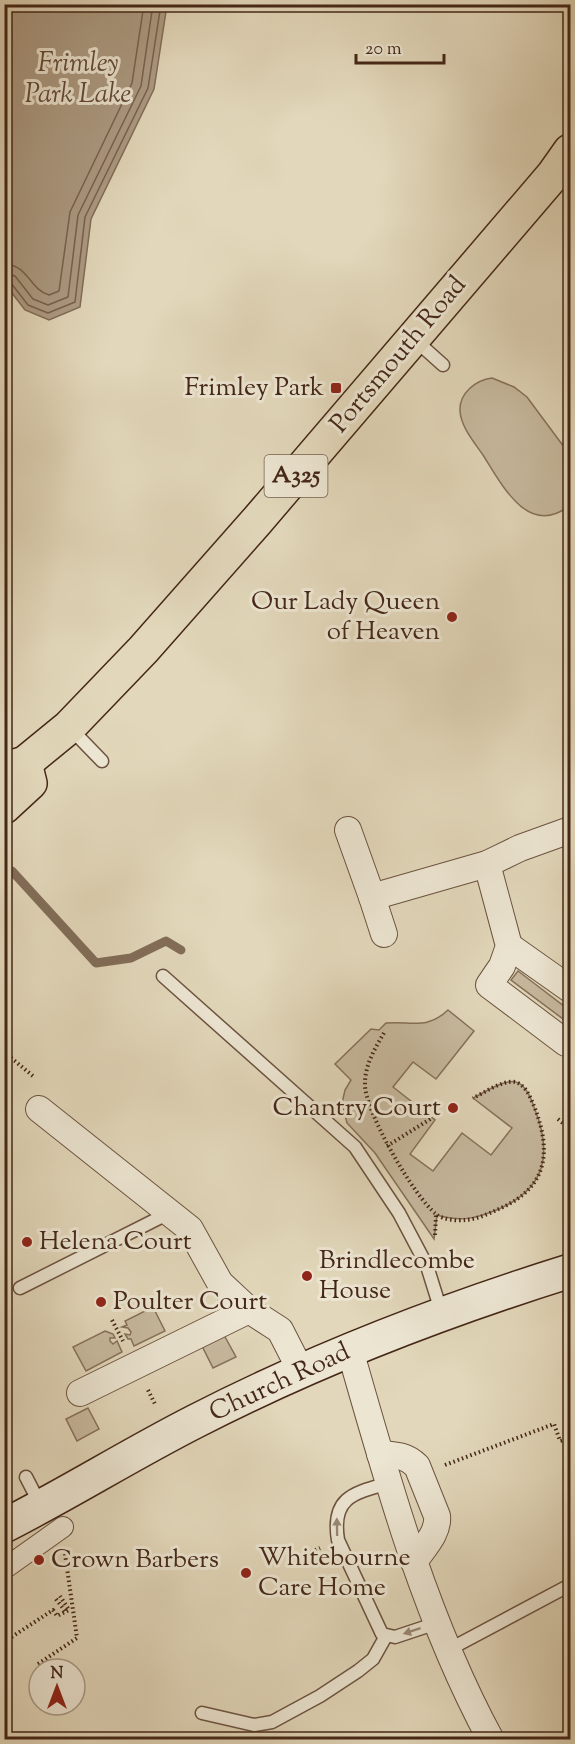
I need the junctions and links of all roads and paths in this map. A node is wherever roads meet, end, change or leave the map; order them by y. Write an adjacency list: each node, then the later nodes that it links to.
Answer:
1 (565, 166): 2 (main road, Portsmouth Road / A325)
2 (413, 338): 3 (lane); 4 (main road, Portsmouth Road / A325)
3 (443, 365)
4 (69, 727): 5 (lane); 6 (main road, Portsmouth Road / A325)
5 (102, 761)
6 (15, 766): 7 (main road, Portsmouth Road / A325)
7 (4, 807)
8 (348, 830): 11 (street)
9 (570, 830): 10 (street)
10 (487, 864): 11 (street); 13 (street)
11 (372, 897): 12 (street)
12 (384, 934)
13 (509, 946): 15 (street); 17 (street)
14 (163, 976): 30 (lane)
15 (570, 989)
16 (384, 1033): 25 (path)
17 (570, 1036)
18 (4, 1052): 19 (path)
19 (33, 1077)
20 (473, 1098): 25 (path)
21 (39, 1109): 26 (street)
22 (432, 1118): 25 (path)
23 (558, 1119): 24 (path)
24 (570, 1129)
25 (388, 1146)
26 (170, 1212): 28 (lane); 29 (street)
27 (570, 1271): 30 (main road, Church Road)
28 (20, 1288)
29 (249, 1310): 32 (street); 33 (street)
30 (442, 1316): 31 (main road, Church Road)
31 (350, 1350): 32 (main road, Church Road); 35 (street)
32 (301, 1371): 39 (main road, Church Road)
33 (80, 1393)
34 (570, 1439): 36 (path)
35 (380, 1454): 38 (street); 41 (street)
36 (444, 1466)
37 (26, 1477): 39 (lane)
38 (389, 1483): 41 (street); 47 (lane, one-way to 38)
39 (52, 1517): 40 (main road, Church Road); 42 (street); 45 (path)
40 (4, 1526)
41 (414, 1562): 46 (street)
42 (4, 1569)
43 (570, 1585): 49 (lane)
44 (58, 1597): 45 (path)
45 (71, 1608): 48 (path); 50 (path)
46 (437, 1623): 47 (lane, one-way to 47); 49 (street)
47 (386, 1636): 51 (lane)
48 (4, 1642)
49 (448, 1650): 52 (street)
50 (48, 1657)
51 (202, 1713)
52 (491, 1740)

